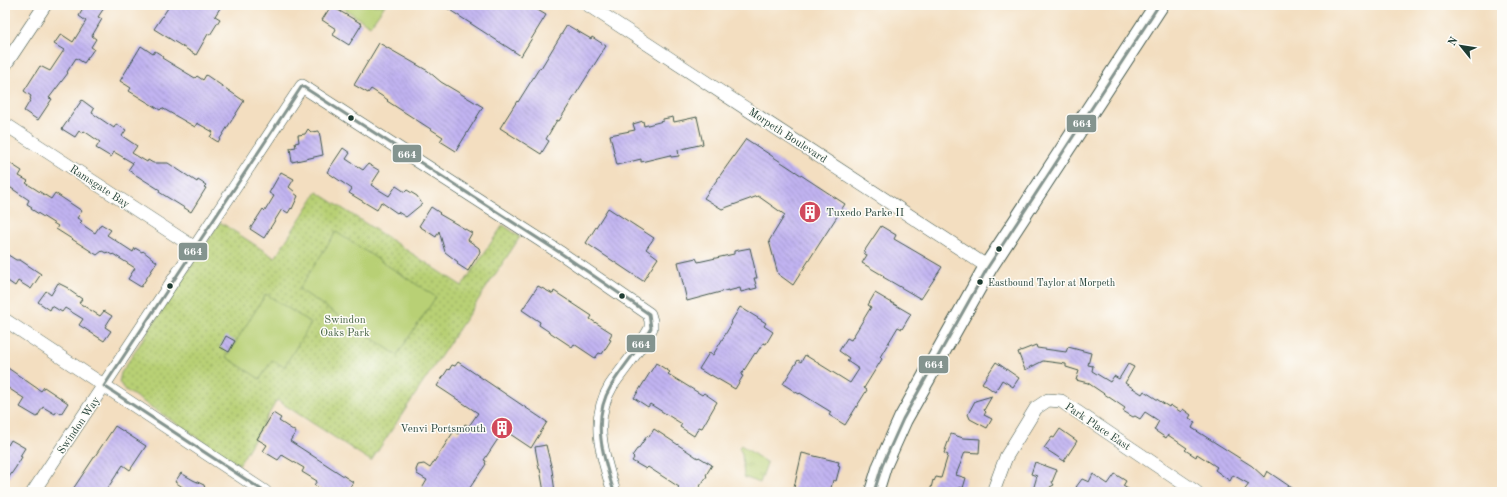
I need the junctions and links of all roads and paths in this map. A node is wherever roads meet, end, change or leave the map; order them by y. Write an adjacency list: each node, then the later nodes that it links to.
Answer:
1 (45, 5): 4 (street)
2 (588, 5): 7 (street, Morpeth Boulevard)
3 (1159, 5): 7 (street)
4 (5, 65)
5 (5, 124): 6 (street, Ramsgate Bay)
6 (195, 248): 9 (street, Swindon Way); 12 (street, Swindon Way)
7 (988, 267): 13 (street)
8 (5, 320): 9 (street)
9 (104, 386): 10 (street); 11 (street, Swindon Way)
10 (256, 490)
11 (33, 492)
12 (614, 492)
13 (874, 492)
14 (993, 492): 15 (street, Park Place East)
15 (1196, 492)

